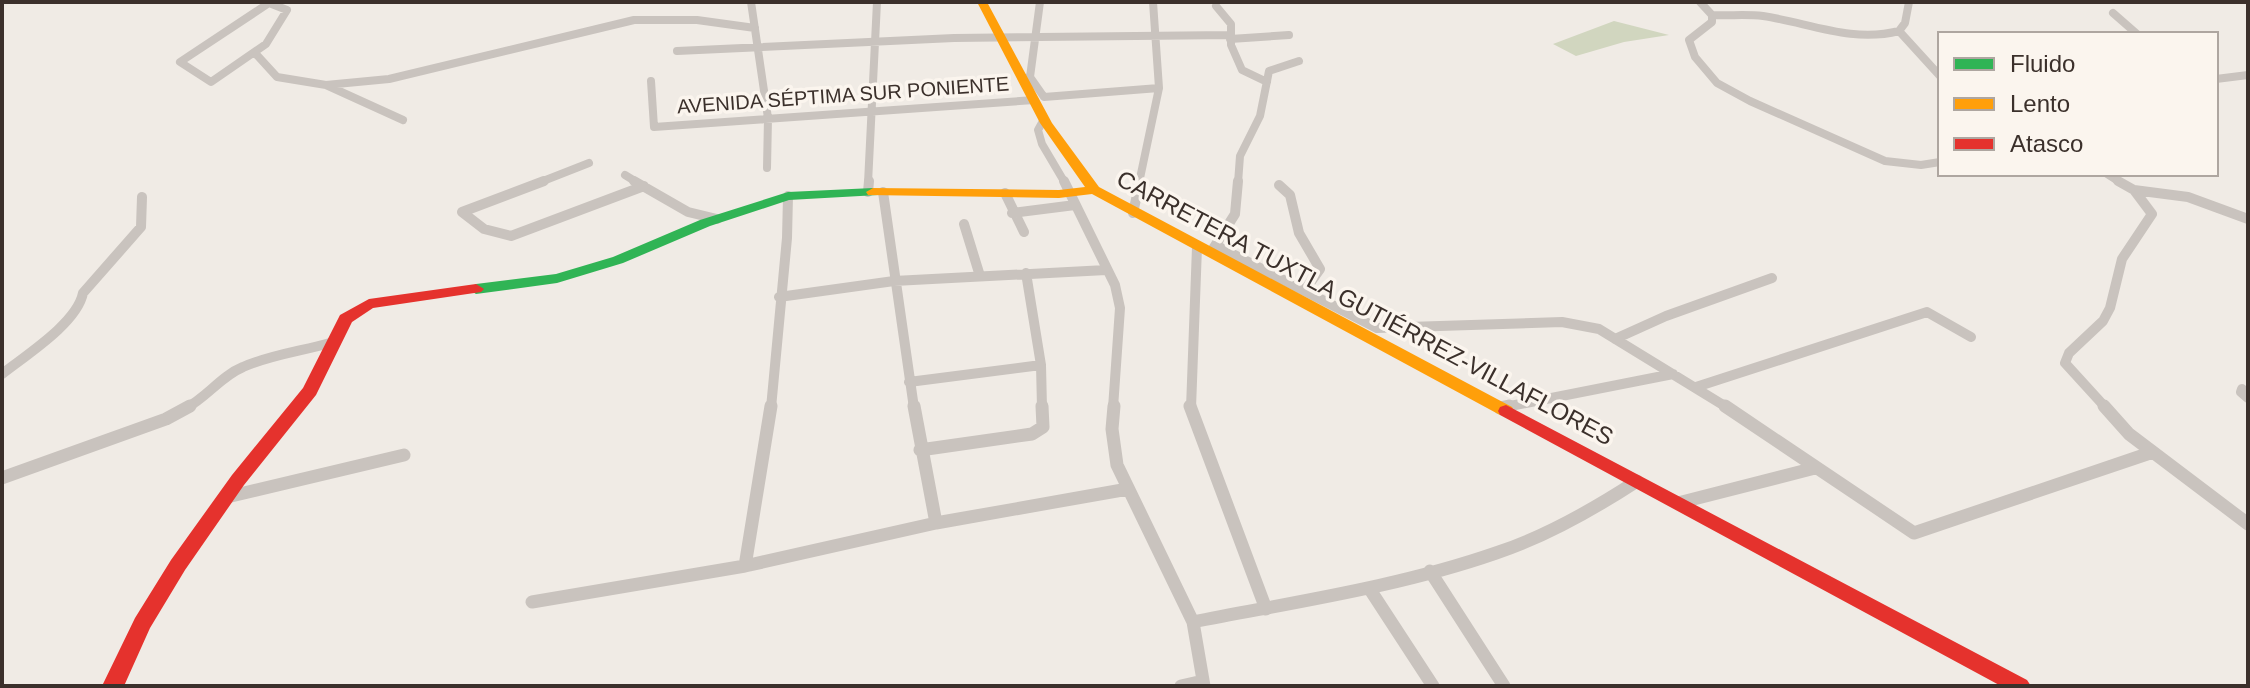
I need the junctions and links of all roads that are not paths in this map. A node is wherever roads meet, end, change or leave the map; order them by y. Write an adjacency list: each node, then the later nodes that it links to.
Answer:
1 (751, 2): 12 (street)
2 (877, 2): 20 (street)
3 (982, 2): 18 (main road, CARRETERA TUXTLA GUTIÉRREZ-VILLAFLORES)
4 (1040, 2): 17 (street)
5 (1153, 2): 15 (street)
6 (1700, 2): 11 (street)
7 (1909, 2): 13 (street)
8 (270, 3): 23 (street); 23 (street)
9 (1216, 6): 19 (street)
10 (2113, 13): 14 (street)
11 (1712, 15): 13 (street); 38 (street)
12 (755, 28): 21 (street); 31 (street)
13 (1899, 31): 25 (street)
14 (2135, 32)
15 (1154, 35): 17 (street); 19 (street); 32 (street)
16 (1289, 35): 19 (street)
17 (1035, 36): 18 (street); 27 (street)
18 (1001, 37): 20 (street); 27 (main road, CARRETERA TUXTLA GUTIÉRREZ-VILLAFLORES)
19 (1230, 37): 30 (street)
20 (873, 42): 21 (street); 34 (street)
21 (756, 45): 22 (street); 35 (street)
22 (677, 51)
23 (255, 53): 31 (street)
24 (1299, 61): 30 (street)
25 (1938, 74)
26 (2248, 75): 28 (street)
27 (1026, 78): 33 (main road, CARRETERA TUXTLA GUTIÉRREZ-VILLAFLORES)
28 (2218, 79)
29 (651, 81): 35 (street, AVENIDA SÉPTIMA SUR PONIENTE)
30 (1267, 82): 58 (street)
31 (326, 85): 36 (street)
32 (1159, 88): 33 (street, AVENIDA SÉPTIMA SUR PONIENTE); 53 (street)
33 (1039, 98): 34 (street, AVENIDA SÉPTIMA SUR PONIENTE); 37 (main road, CARRETERA TUXTLA GUTIÉRREZ-VILLAFLORES)
34 (871, 112): 35 (street, AVENIDA SÉPTIMA SUR PONIENTE); 47 (street)
35 (768, 118): 40 (street)
36 (403, 120)
37 (1043, 121): 45 (main road, CARRETERA TUXTLA GUTIÉRREZ-VILLAFLORES); 51 (street)
38 (1938, 162)
39 (589, 163): 44 (street)
40 (767, 168)
41 (625, 175): 44 (street)
42 (2110, 176): 46 (street)
43 (1279, 185): 64 (street)
44 (644, 186): 54 (street)
45 (1094, 190): 51 (main road); 53 (main road, CARRETERA TUXTLA GUTIÉRREZ-VILLAFLORES)
46 (2134, 190): 55 (street); 80 (street)
47 (876, 192): 48 (main road); 49 (main road); 63 (street)
48 (1005, 193): 51 (main road); 52 (street)
49 (788, 196): 54 (main road); 65 (street)
50 (142, 197): 72 (street)
51 (1073, 199): 52 (street); 59 (street)
52 (1012, 213): 57 (street)
53 (1133, 213): 58 (main road, CARRETERA TUXTLA GUTIÉRREZ-VILLAFLORES)
54 (717, 219): 69 (main road)
55 (2248, 219)
56 (964, 224): 61 (street)
57 (1024, 232)
58 (1208, 249): 64 (street); 70 (main road, CARRETERA TUXTLA GUTIÉRREZ-VILLAFLORES); 94 (street)
59 (1106, 270): 60 (street); 85 (street)
60 (1026, 273): 61 (street); 71 (street)
61 (980, 276): 63 (street)
62 (1772, 278): 68 (street)
63 (894, 281): 65 (street); 74 (street)
64 (1305, 290): 66 (street)
65 (779, 297): 90 (street)
66 (1377, 328): 68 (street); 70 (street)
67 (1971, 337): 75 (street)
68 (1615, 339): 73 (street)
69 (330, 343): 83 (street); 86 (main road)
70 (1384, 346): 78 (main road, CARRETERA TUXTLA GUTIÉRREZ-VILLAFLORES)
71 (1041, 365): 74 (street); 79 (street)
72 (2, 374)
73 (1673, 374): 75 (street); 78 (street)
74 (909, 382): 79 (street)
75 (1696, 387): 82 (street)
76 (2248, 389): 77 (street)
77 (2248, 398)
78 (1499, 408): 84 (main road, CARRETERA TUXTLA GUTIÉRREZ-VILLAFLORES)
79 (920, 450): 88 (street)
80 (2153, 452): 82 (street); 89 (street)
81 (404, 455): 86 (street)
82 (1815, 468): 87 (street)
83 (2, 478)
84 (1637, 481): 87 (main road, CARRETERA TUXTLA GUTIÉRREZ-VILLAFLORES); 91 (street)
85 (1128, 489): 88 (street); 95 (street)
86 (227, 497): 97 (main road)
87 (1678, 503): 101 (main road, CARRETERA TUXTLA GUTIÉRREZ-VILLAFLORES)
88 (936, 523): 90 (street)
89 (2248, 524)
90 (745, 566): 93 (street)
91 (1430, 571): 92 (street); 100 (street)
92 (1369, 588): 94 (street); 99 (street)
93 (532, 602)
94 (1266, 609): 95 (street)
95 (1193, 622): 96 (street)
96 (1203, 684): 98 (street)
97 (113, 686)
98 (1181, 686)
99 (1433, 686)
100 (1504, 686)
101 (2020, 686)

